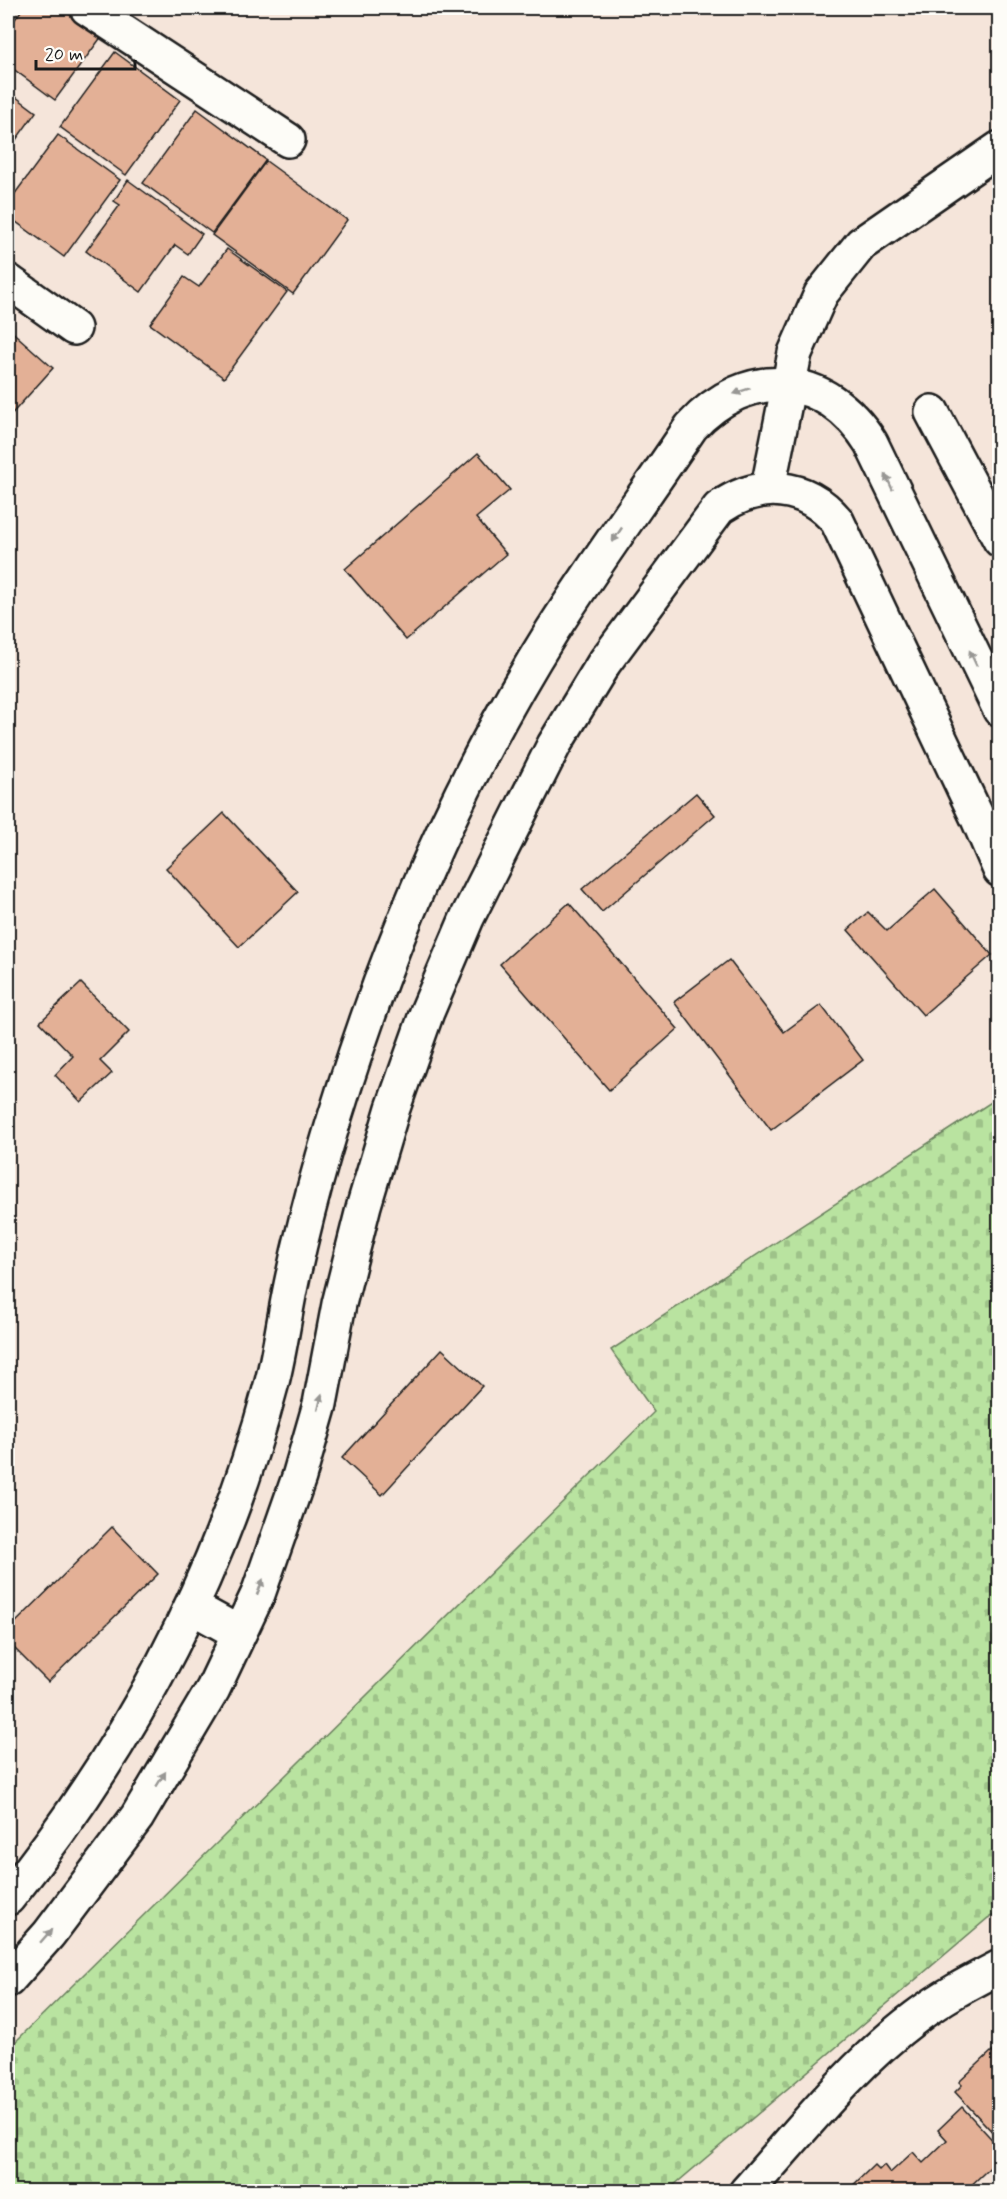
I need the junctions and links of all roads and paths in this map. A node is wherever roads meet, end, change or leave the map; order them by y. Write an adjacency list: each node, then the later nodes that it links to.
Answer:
1 (87, 8): 2 (street)
2 (288, 140)
3 (999, 148): 6 (street)
4 (8, 281): 5 (street)
5 (74, 328)
6 (788, 385): 8 (street); 10 (street, one-way to 6); 12 (street, one-way to 12)
7 (932, 412): 9 (street)
8 (768, 488): 11 (street); 13 (street, one-way to 8)
9 (999, 540)
10 (999, 711)
11 (999, 870)
12 (192, 1607): 13 (street); 14 (street)
13 (239, 1633): 16 (street, one-way to 13)
14 (8, 1898)
15 (999, 1967): 17 (street)
16 (8, 1980)
17 (746, 2192)

